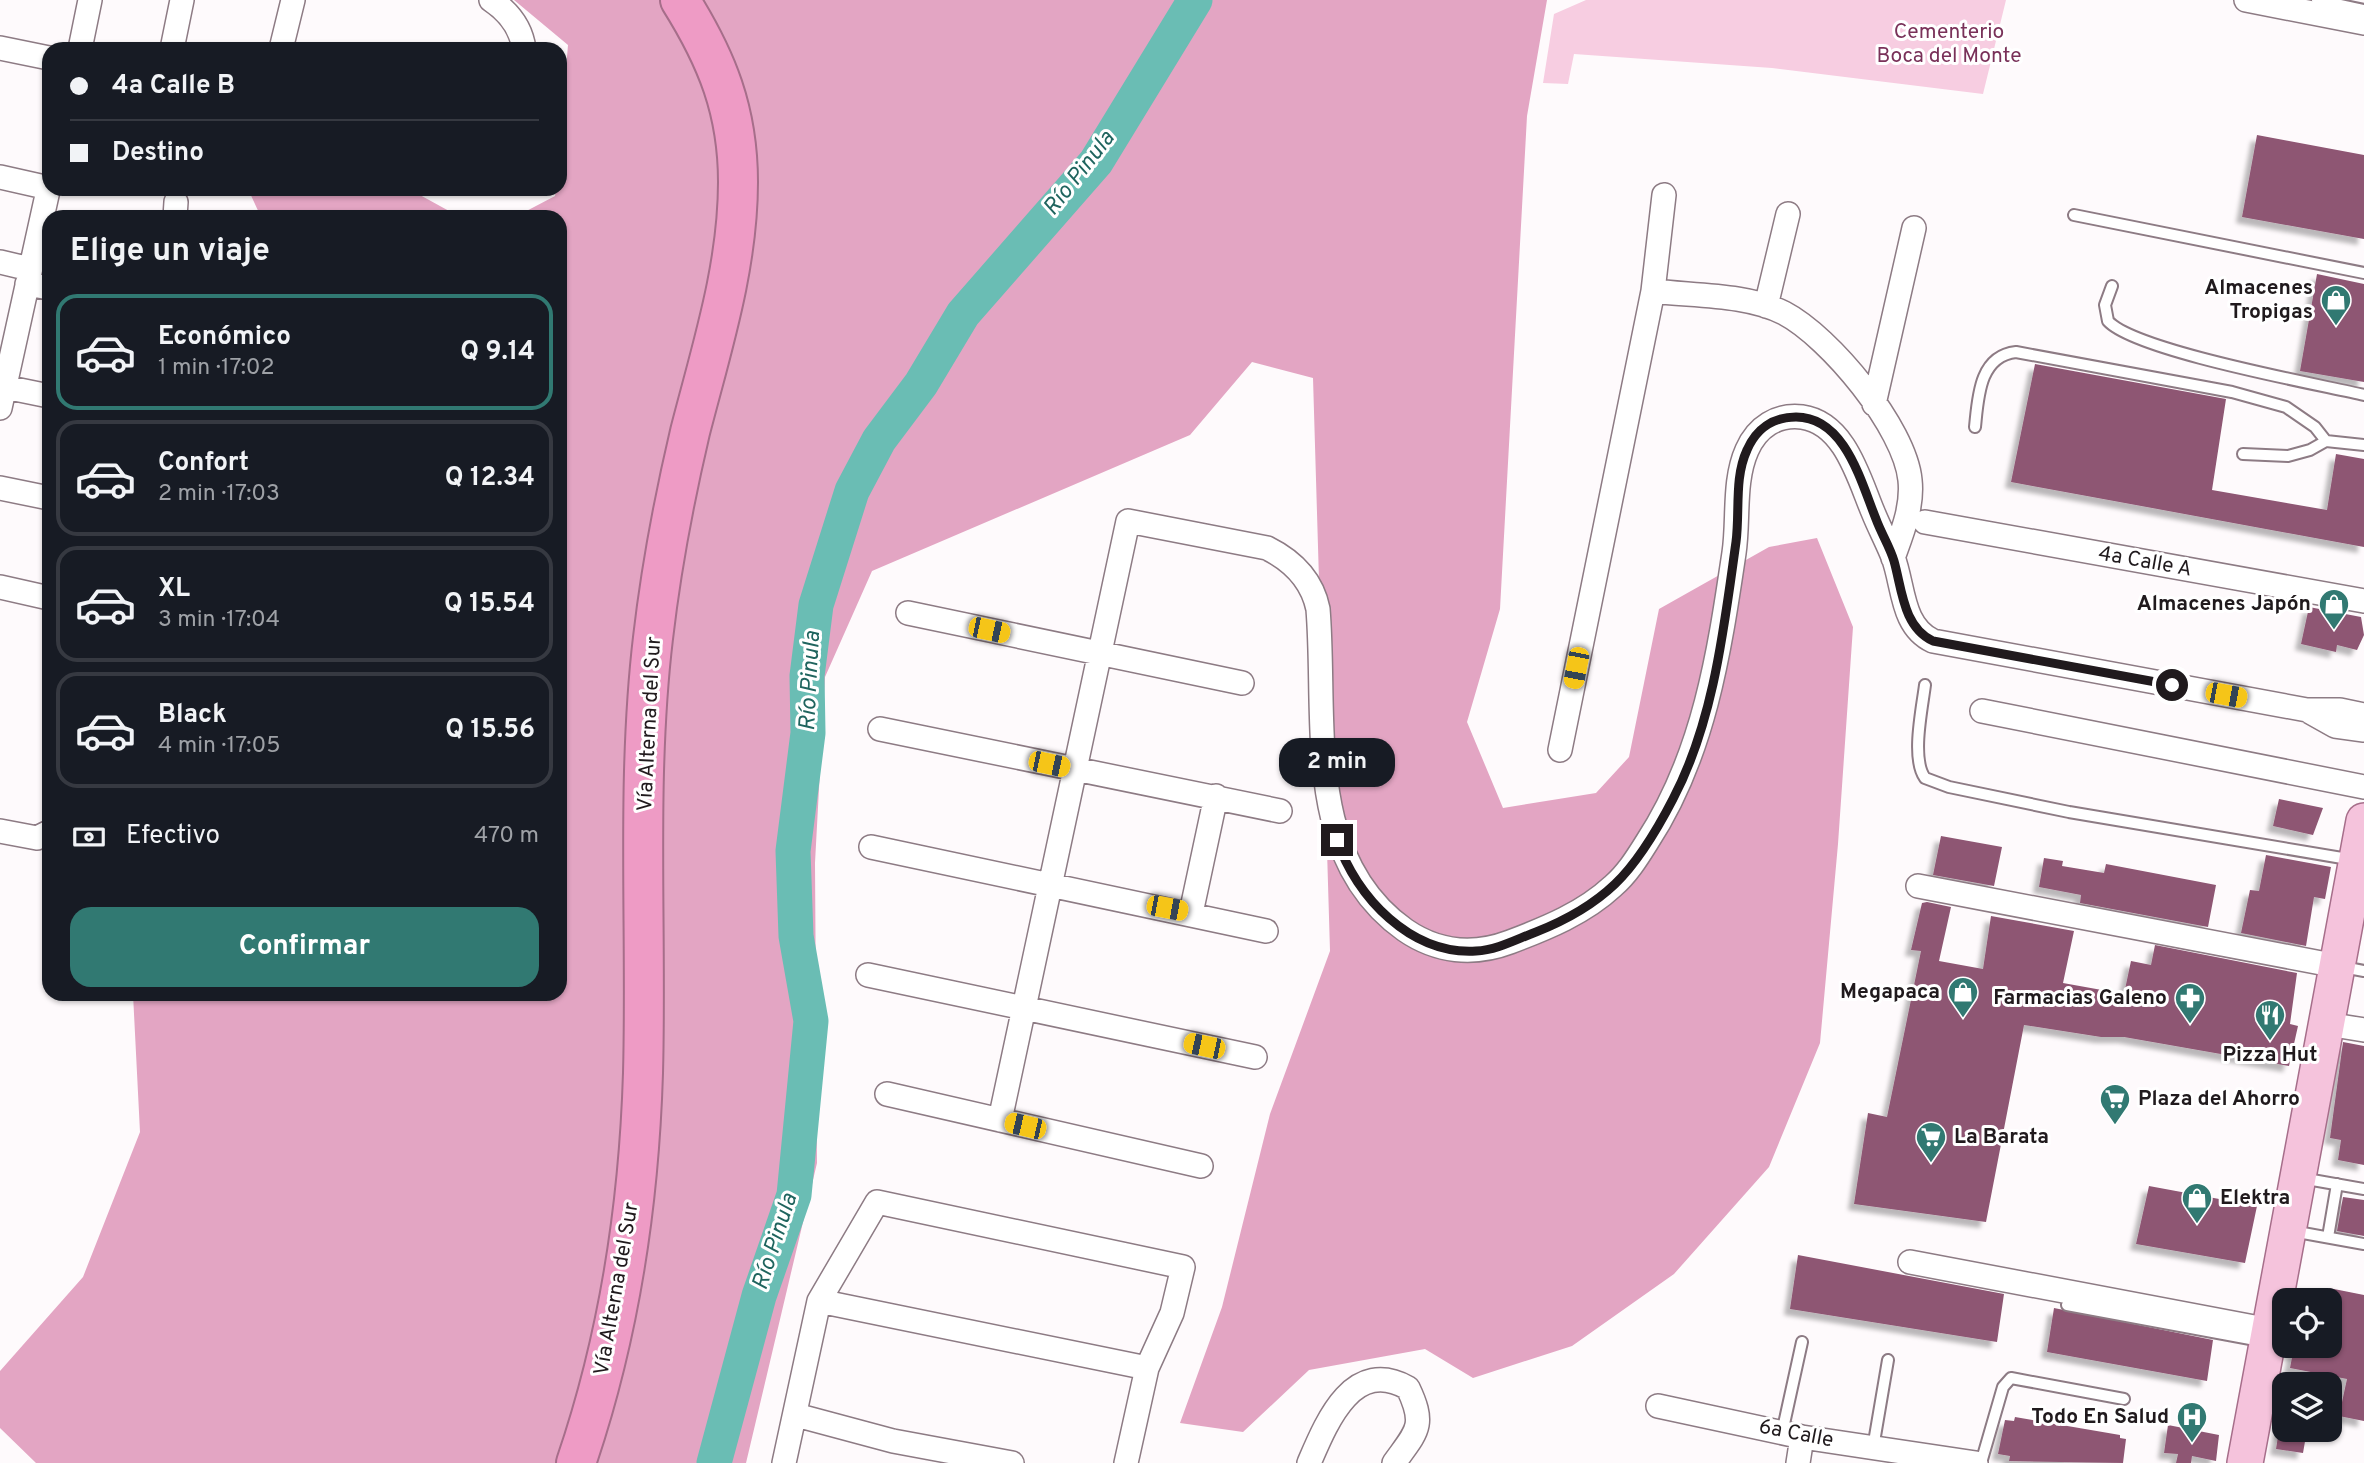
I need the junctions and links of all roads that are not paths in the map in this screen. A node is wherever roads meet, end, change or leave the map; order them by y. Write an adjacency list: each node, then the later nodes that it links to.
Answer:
1 (90, 0): 11 (street)
2 (182, 0): 12 (street)
3 (293, 0): 13 (street)
4 (680, 0): 95 (highway, Vía Alterna del Sur)
5 (711, 0): 96 (highway, Vía Alterna del Sur)
6 (2246, 0): 10 (street)
7 (2317, 0): 9 (lane)
8 (496, 4): 14 (street)
9 (2364, 10)
10 (2364, 23)
11 (81, 42)
12 (173, 42)
13 (283, 42)
14 (523, 42)
15 (0, 48): 16 (street)
16 (42, 57)
17 (0, 177): 18 (street)
18 (42, 186)
19 (1664, 195): 28 (street)
20 (1788, 214): 29 (street)
21 (2074, 215): 25 (lane)
22 (1914, 228): 33 (street)
23 (42, 234): 26 (street)
24 (0, 262): 26 (street)
25 (2364, 273)
26 (35, 280): 30 (street)
27 (2112, 286): 31 (lane)
28 (1653, 291): 29 (street); 54 (street)
29 (1766, 306): 33 (street)
30 (2, 394): 32 (street)
31 (2364, 395)
32 (42, 396)
33 (1874, 404): 41 (street)
34 (1975, 426): 35 (lane)
35 (2326, 441): 36 (lane); 37 (lane)
36 (2364, 445)
37 (2243, 454)
38 (0, 488): 39 (street)
39 (42, 497)
40 (1925, 522): 44 (street, 4a Calle A)
41 (1893, 558): 46 (street); 49 (street)
42 (0, 587): 43 (street)
43 (42, 596)
44 (2364, 601)
45 (908, 613): 46 (street)
46 (1098, 653): 47 (street); 55 (street)
47 (1242, 683)
48 (1925, 685): 63 (lane)
49 (2307, 710): 51 (street); 53 (street)
50 (1982, 711): 56 (street)
51 (2364, 715)
52 (880, 729): 55 (street)
53 (2364, 730)
54 (1560, 750)
55 (1074, 769): 57 (street); 64 (street)
56 (2364, 787)
57 (1216, 796): 58 (street); 66 (street)
58 (1280, 811)
59 (2364, 821): 63 (main road)
60 (0, 831): 61 (street)
61 (42, 836)
62 (871, 847): 64 (street)
63 (2357, 861): 68 (main road)
64 (1049, 885): 66 (street); 70 (street)
65 (1918, 886): 68 (street)
66 (1191, 913): 67 (street)
67 (1266, 930)
68 (2351, 969): 71 (main road)
69 (868, 975): 70 (street)
70 (1023, 1008): 73 (street); 75 (street)
71 (2327, 1024): 72 (street); 77 (main road)
72 (2364, 1030)
73 (1255, 1057)
74 (887, 1094): 75 (street)
75 (1000, 1120): 76 (street)
76 (1201, 1166)
77 (2299, 1178): 78 (lane); 80 (main road)
78 (2337, 1184): 79 (lane); 81 (lane)
79 (2364, 1189)
80 (2289, 1230): 81 (lane); 86 (main road)
81 (2328, 1237): 82 (lane)
82 (2364, 1244)
83 (1910, 1262): 86 (street)
84 (819, 1301): 89 (street); 89 (street); 92 (street)
85 (2067, 1306): 86 (lane)
86 (2269, 1336): 105 (main road)
87 (1802, 1342): 93 (lane)
88 (1888, 1360): 94 (lane)
89 (1147, 1368): 99 (street)
90 (2124, 1399): 104 (lane)
91 (1658, 1406): 93 (street, 6a Calle)
92 (796, 1415): 97 (street); 98 (street)
93 (1792, 1435): 94 (street, 6a Calle); 102 (street)
94 (1873, 1448): 103 (street, 6a Calle)
95 (576, 1463)
96 (597, 1463)
97 (785, 1463)
98 (1012, 1463)
99 (1126, 1463)
100 (1309, 1463): 101 (street)
101 (1394, 1463)
102 (1798, 1463)
103 (1976, 1463)
104 (1982, 1463)
105 (2245, 1463)

